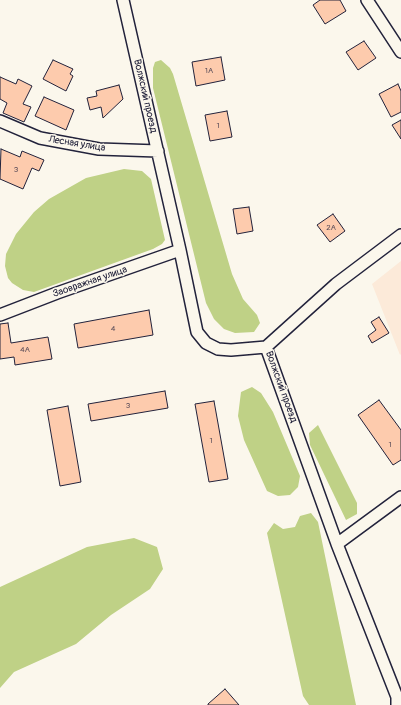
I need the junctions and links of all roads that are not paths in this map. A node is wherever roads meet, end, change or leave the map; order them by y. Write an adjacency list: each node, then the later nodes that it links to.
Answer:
1 (123, 0): 5 (street, Волжский проезд)
2 (366, 0): 3 (street)
3 (401, 52)
4 (0, 121): 5 (street, Лесная улица)
5 (158, 151): 7 (street, Волжский проезд)
6 (401, 235): 9 (street)
7 (180, 250): 8 (street, Заовражная улица); 9 (street, Волжский проезд)
8 (0, 315)
9 (266, 347): 11 (street, Волжский проезд)
10 (401, 497): 11 (street)
11 (337, 544): 12 (street, Волжский проезд)
12 (397, 705)

